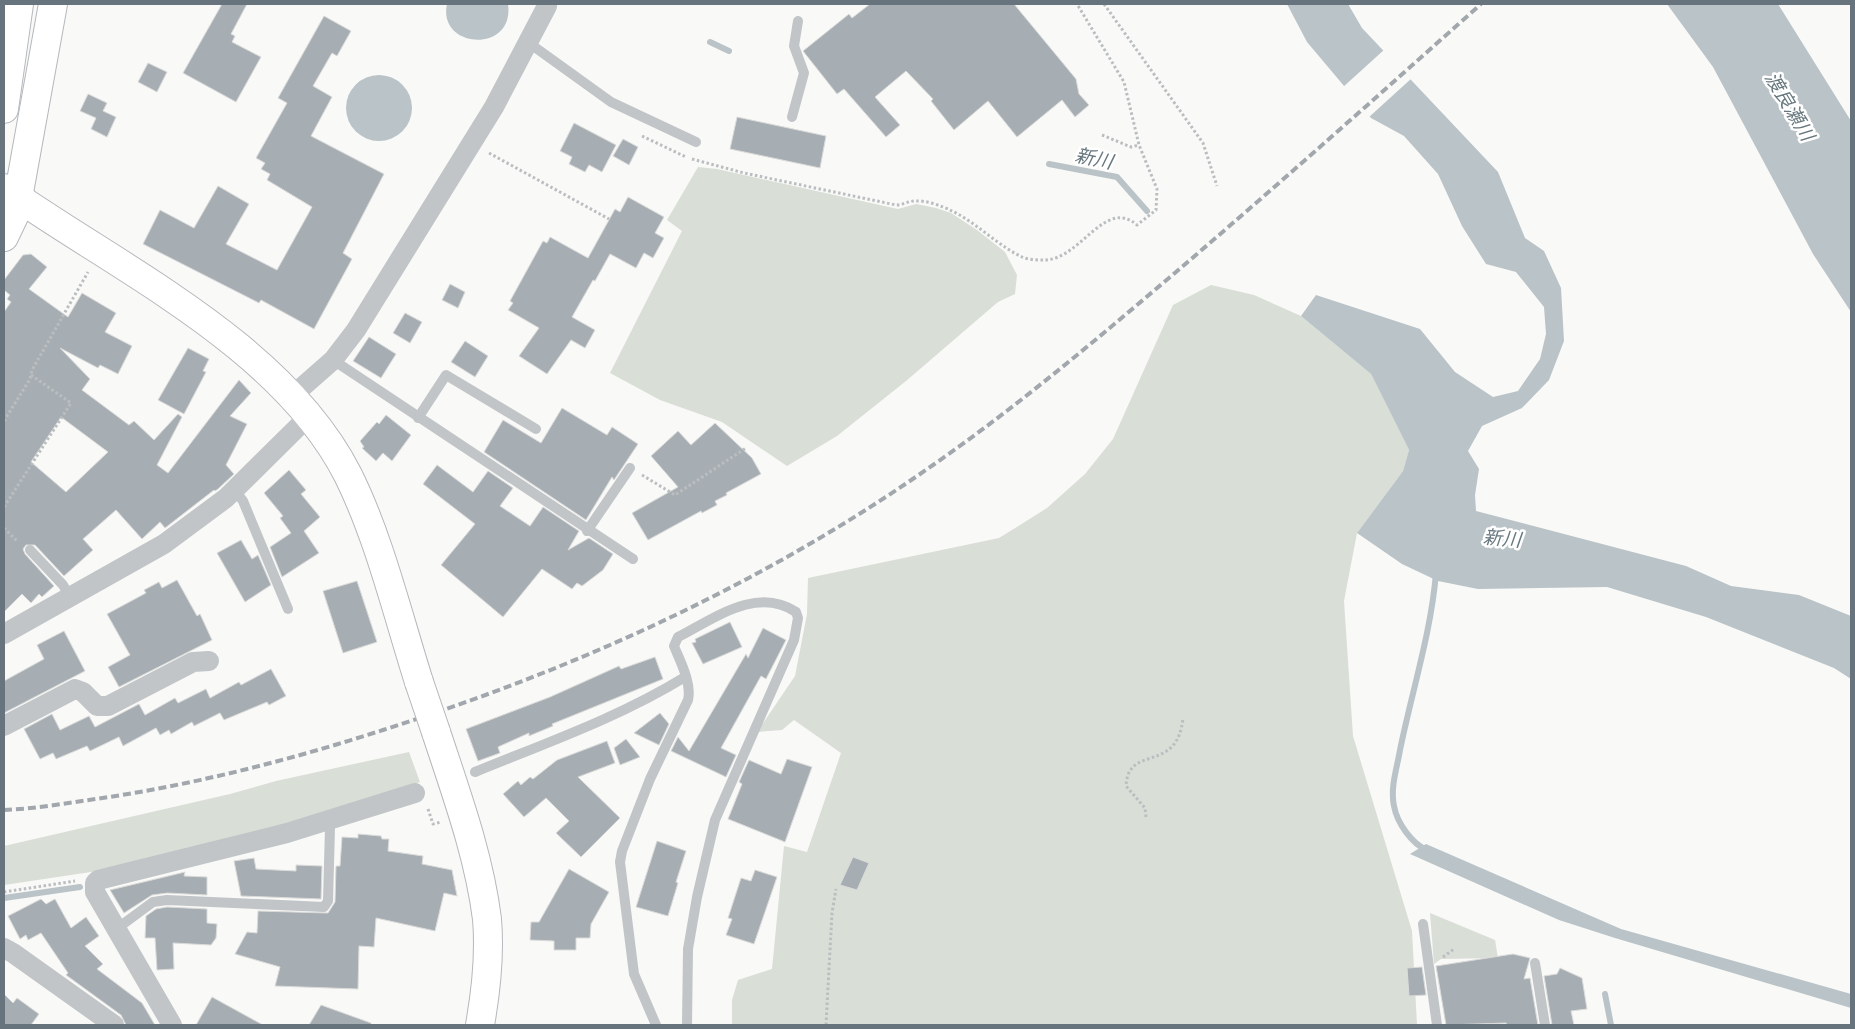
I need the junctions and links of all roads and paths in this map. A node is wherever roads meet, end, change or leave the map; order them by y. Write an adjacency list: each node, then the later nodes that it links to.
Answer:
1 (14, 4): 9 (street)
2 (19, 4): 10 (street)
3 (53, 4): 18 (street)
4 (1077, 4): 15 (path)
5 (1104, 4): 17 (path)
6 (547, 6): 8 (street)
7 (798, 21): 11 (lane)
8 (529, 43): 14 (lane); 22 (street)
9 (4, 50)
10 (4, 109)
11 (792, 117)
12 (637, 134): 15 (path)
13 (1102, 135): 15 (path)
14 (696, 142)
15 (1139, 145)
16 (495, 156): 19 (path)
17 (1217, 186)
18 (11, 193): 20 (street); 24 (street)
19 (609, 219)
20 (4, 237)
21 (89, 270): 23 (path)
22 (333, 360): 24 (street); 25 (lane)
23 (31, 375): 26 (path); 31 (path)
24 (301, 406): 30 (street); 56 (street, bridge)
25 (418, 418): 27 (lane); 32 (lane)
26 (4, 421)
27 (536, 429)
28 (746, 448): 29 (path)
29 (630, 468): 32 (lane)
30 (234, 489): 35 (street); 36 (lane)
31 (4, 507)
32 (587, 530): 34 (lane)
33 (30, 550): 35 (lane)
34 (632, 559)
35 (70, 597): 37 (street)
36 (288, 610)
37 (4, 634)
38 (209, 661): 41 (street)
39 (685, 677): 42 (lane); 57 (lane); 58 (lane)
40 (1183, 718): 44 (path)
41 (4, 726)
42 (475, 772)
43 (423, 797): 45 (street); 46 (path)
44 (1146, 817)
45 (328, 819): 47 (street); 51 (lane)
46 (442, 821)
47 (95, 883): 49 (path); 51 (street)
48 (836, 889): 59 (path)
49 (4, 892)
50 (1423, 924): 60 (lane)
51 (116, 930): 55 (street)
52 (4, 948): 54 (street)
53 (1535, 963): 61 (lane)
54 (114, 1025)
55 (172, 1025)
56 (480, 1025)
57 (656, 1025)
58 (687, 1025)
59 (826, 1025)
60 (1436, 1025)
61 (1545, 1025)

